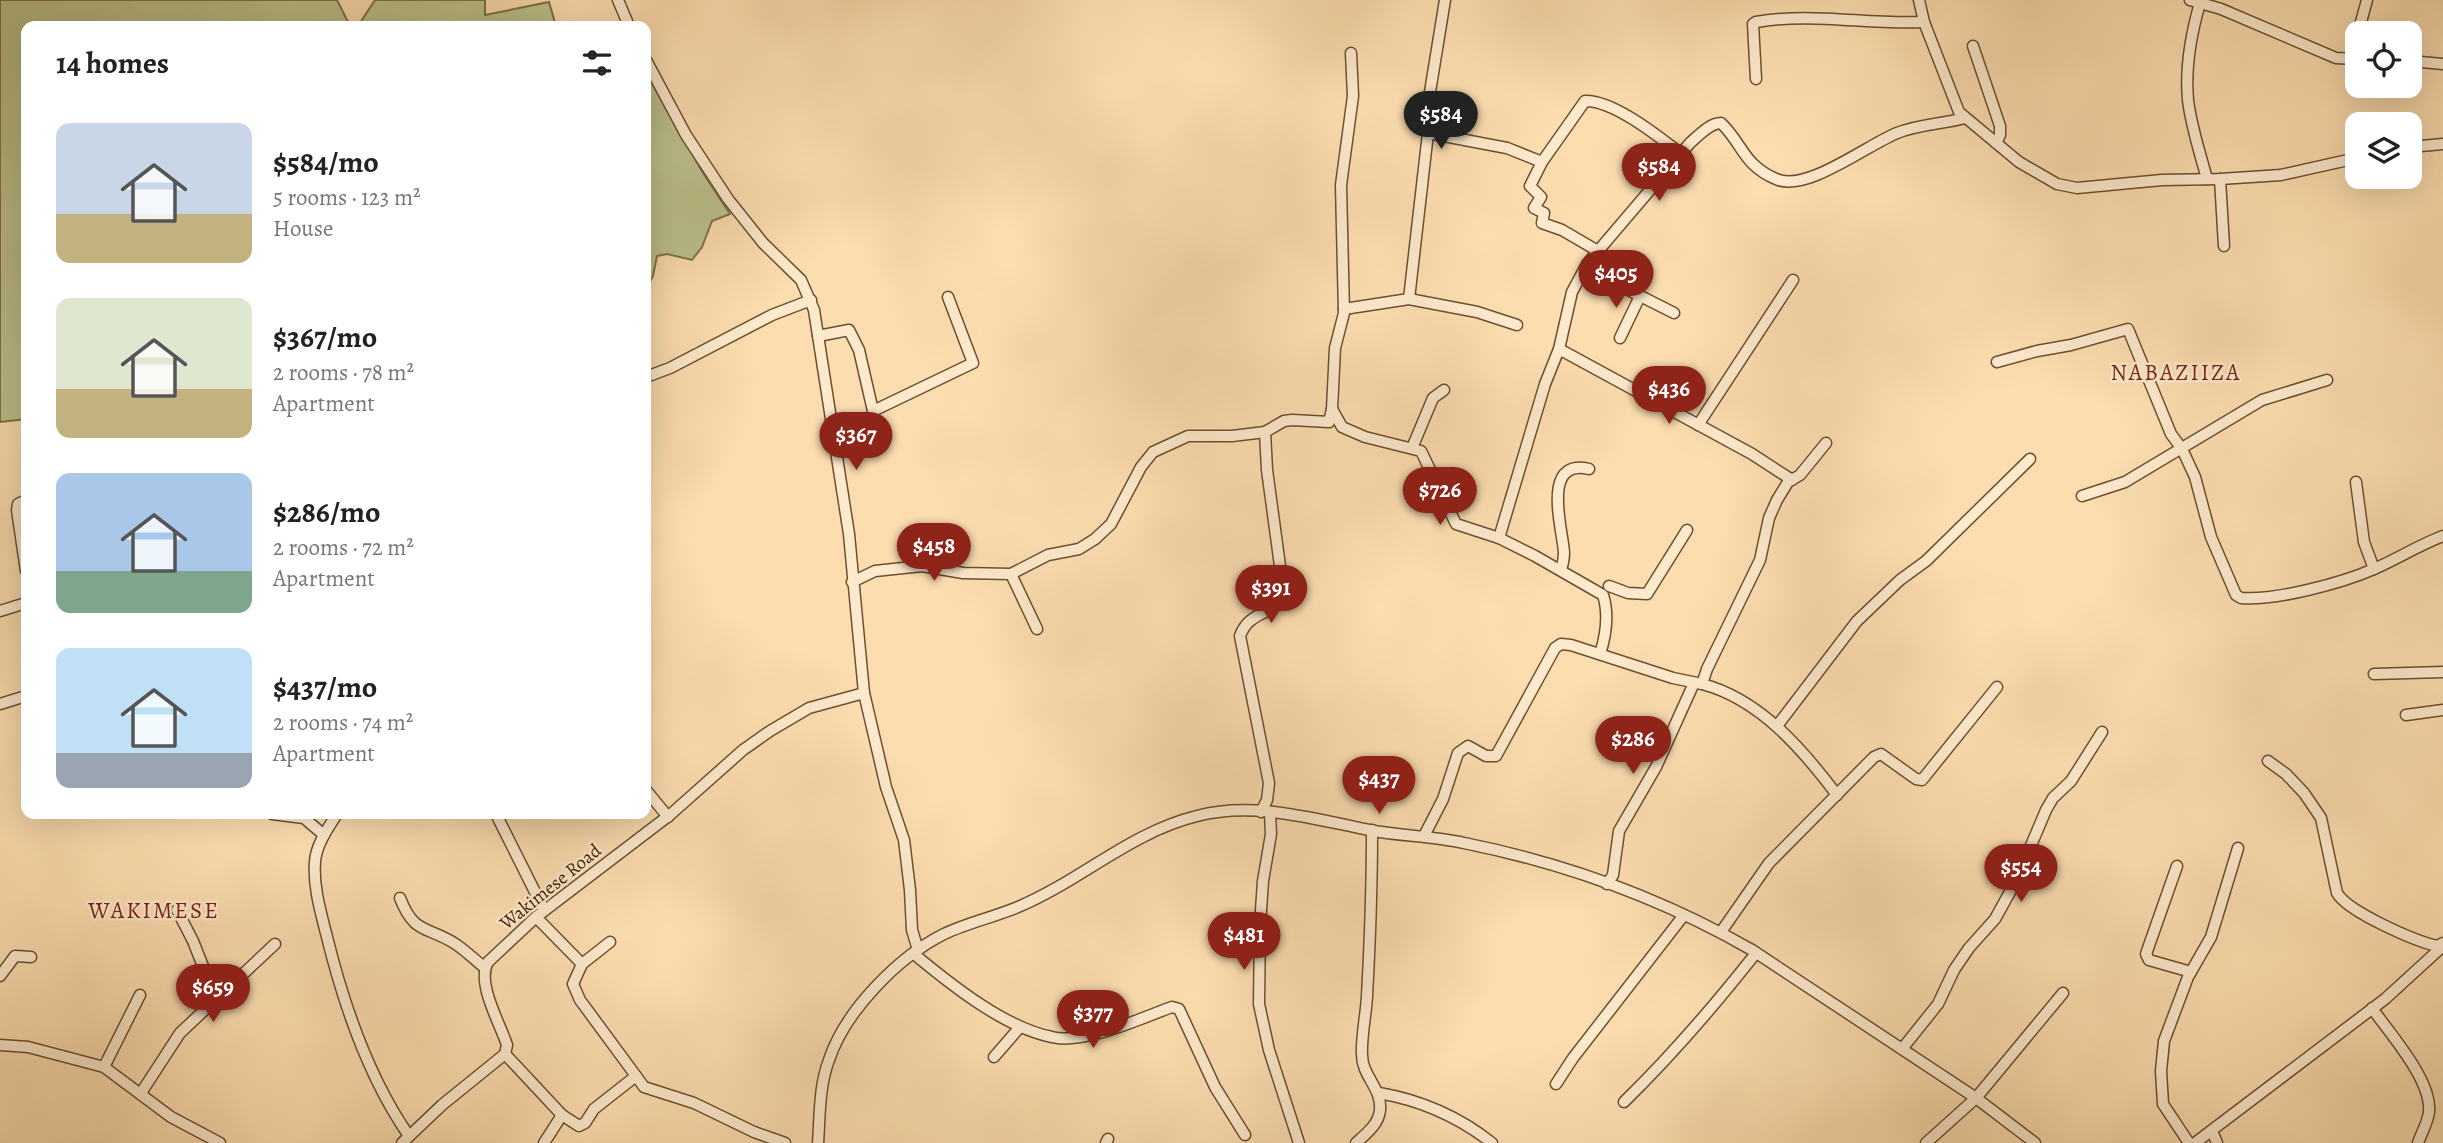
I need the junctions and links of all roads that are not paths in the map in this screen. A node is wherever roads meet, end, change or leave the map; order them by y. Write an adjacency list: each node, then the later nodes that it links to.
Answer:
1 (618, 0): 6 (street)
2 (1445, 0): 17 (street)
3 (1919, 0): 8 (street)
4 (2367, 0): 7 (street)
5 (2195, 1): 11 (street); 24 (street)
6 (627, 21)
7 (2361, 21)
8 (1924, 22): 15 (street); 16 (street)
9 (1973, 47): 18 (street)
10 (1351, 52): 34 (street)
11 (2345, 58)
12 (2422, 62): 13 (street)
13 (2443, 64)
14 (651, 69): 33 (street)
15 (1756, 79)
16 (1965, 118): 18 (street); 21 (street)
17 (1428, 133): 23 (street); 32 (street)
18 (1996, 144): 24 (street)
19 (2443, 144): 20 (street)
20 (2422, 146)
21 (1680, 153): 23 (street); 27 (street)
22 (2345, 161): 25 (street)
23 (1542, 162): 27 (street)
24 (2207, 179): 25 (street)
25 (2220, 180): 26 (street)
26 (2224, 246)
27 (1598, 251): 28 (street)
28 (1585, 268): 31 (street); 39 (street)
29 (1793, 280): 45 (street)
30 (948, 296): 37 (street)
31 (1640, 296): 35 (street); 38 (street)
32 (1409, 299): 34 (street); 36 (street)
33 (810, 300): 37 (street); 41 (street)
34 (1344, 309): 44 (street)
35 (1674, 313)
36 (1517, 325)
37 (818, 336): 63 (street)
38 (1620, 338)
39 (1559, 349): 45 (street); 59 (street)
40 (1997, 362): 49 (street)
41 (651, 375)
42 (2327, 380): 49 (street)
43 (1444, 390): 48 (street)
44 (1332, 409): 46 (street); 48 (street)
45 (1698, 425): 52 (street)
46 (1265, 432): 62 (street); 83 (street)
47 (1826, 443): 52 (street)
48 (1412, 448): 59 (street)
49 (2182, 449): 54 (street); 60 (street)
50 (2029, 459): 78 (street)
51 (1589, 469): 61 (street)
52 (1792, 480): 71 (street)
53 (2356, 482): 60 (street)
54 (2082, 496)
55 (21, 502): 58 (street)
56 (1687, 530): 64 (street)
57 (2443, 536): 60 (street)
58 (21, 537)
59 (1499, 538): 61 (street)
60 (2374, 569)
61 (1561, 570): 68 (street)
62 (1011, 574): 63 (street); 67 (street)
63 (852, 582): 73 (street)
64 (1609, 586)
65 (21, 605): 66 (street)
66 (0, 611)
67 (1037, 629)
68 (1600, 654): 71 (street); 90 (street)
69 (2443, 672): 70 (street)
70 (2374, 674)
71 (1698, 683): 78 (street); 93 (street)
72 (1997, 687): 81 (street)
73 (864, 693): 84 (street, Wakimese Road); 102 (street)
74 (21, 698): 75 (street)
75 (0, 705)
76 (2443, 710): 77 (street)
77 (2406, 715)
78 (1777, 726): 81 (street)
79 (2102, 732): 115 (street)
80 (2268, 761): 101 (street)
81 (1837, 795): 98 (street)
82 (651, 796): 84 (street)
83 (1265, 812): 88 (street); 102 (street); 133 (street)
84 (668, 817): 96 (street, Wakimese Road)
85 (305, 819): 89 (street)
86 (334, 819): 89 (street)
87 (498, 819): 96 (street)
88 (1372, 830): 90 (street); 122 (street)
89 (324, 835): 128 (street)
90 (1424, 836): 93 (street)
91 (2238, 848): 107 (street)
92 (2177, 866): 107 (street)
93 (1607, 884): 97 (street)
94 (400, 898): 106 (street)
95 (177, 910): 109 (street)
96 (540, 914): 105 (street); 106 (street, Wakimese Road)
97 (1684, 915): 98 (street); 120 (street)
98 (1721, 932): 103 (street)
99 (610, 942): 105 (street)
100 (275, 944): 109 (street)
101 (2443, 944): 112 (street)
102 (916, 952): 113 (street); 132 (street)
103 (1756, 953): 115 (street); 124 (street)
104 (31, 957): 108 (street)
105 (582, 964): 119 (street)
106 (485, 968): 116 (street)
107 (2191, 972): 138 (street)
108 (0, 976)
109 (224, 993): 121 (street)
110 (2063, 993): 123 (street)
111 (140, 995): 118 (street)
112 (2372, 1008): 126 (street); 141 (street)
113 (1020, 1027): 117 (street); 127 (street)
114 (0, 1045): 118 (street)
115 (1902, 1049): 123 (street)
116 (505, 1054): 125 (street); 128 (street)
117 (994, 1057)
118 (104, 1067): 121 (street)
119 (636, 1076): 125 (street); 131 (street)
120 (1556, 1084)
121 (141, 1093): 129 (street)
122 (1379, 1093): 134 (street); 135 (street)
123 (1976, 1098): 136 (street); 137 (street)
124 (1624, 1101)
125 (562, 1115): 130 (street)
126 (2212, 1131): 139 (street); 140 (street)
127 (1245, 1135)
128 (405, 1139)
129 (220, 1143)
130 (544, 1143)
131 (785, 1143)
132 (818, 1143)
133 (1299, 1143)
134 (1356, 1143)
135 (1492, 1143)
136 (1926, 1143)
137 (2035, 1143)
138 (2189, 1143)
139 (2195, 1143)
140 (2217, 1143)
141 (2418, 1143)

